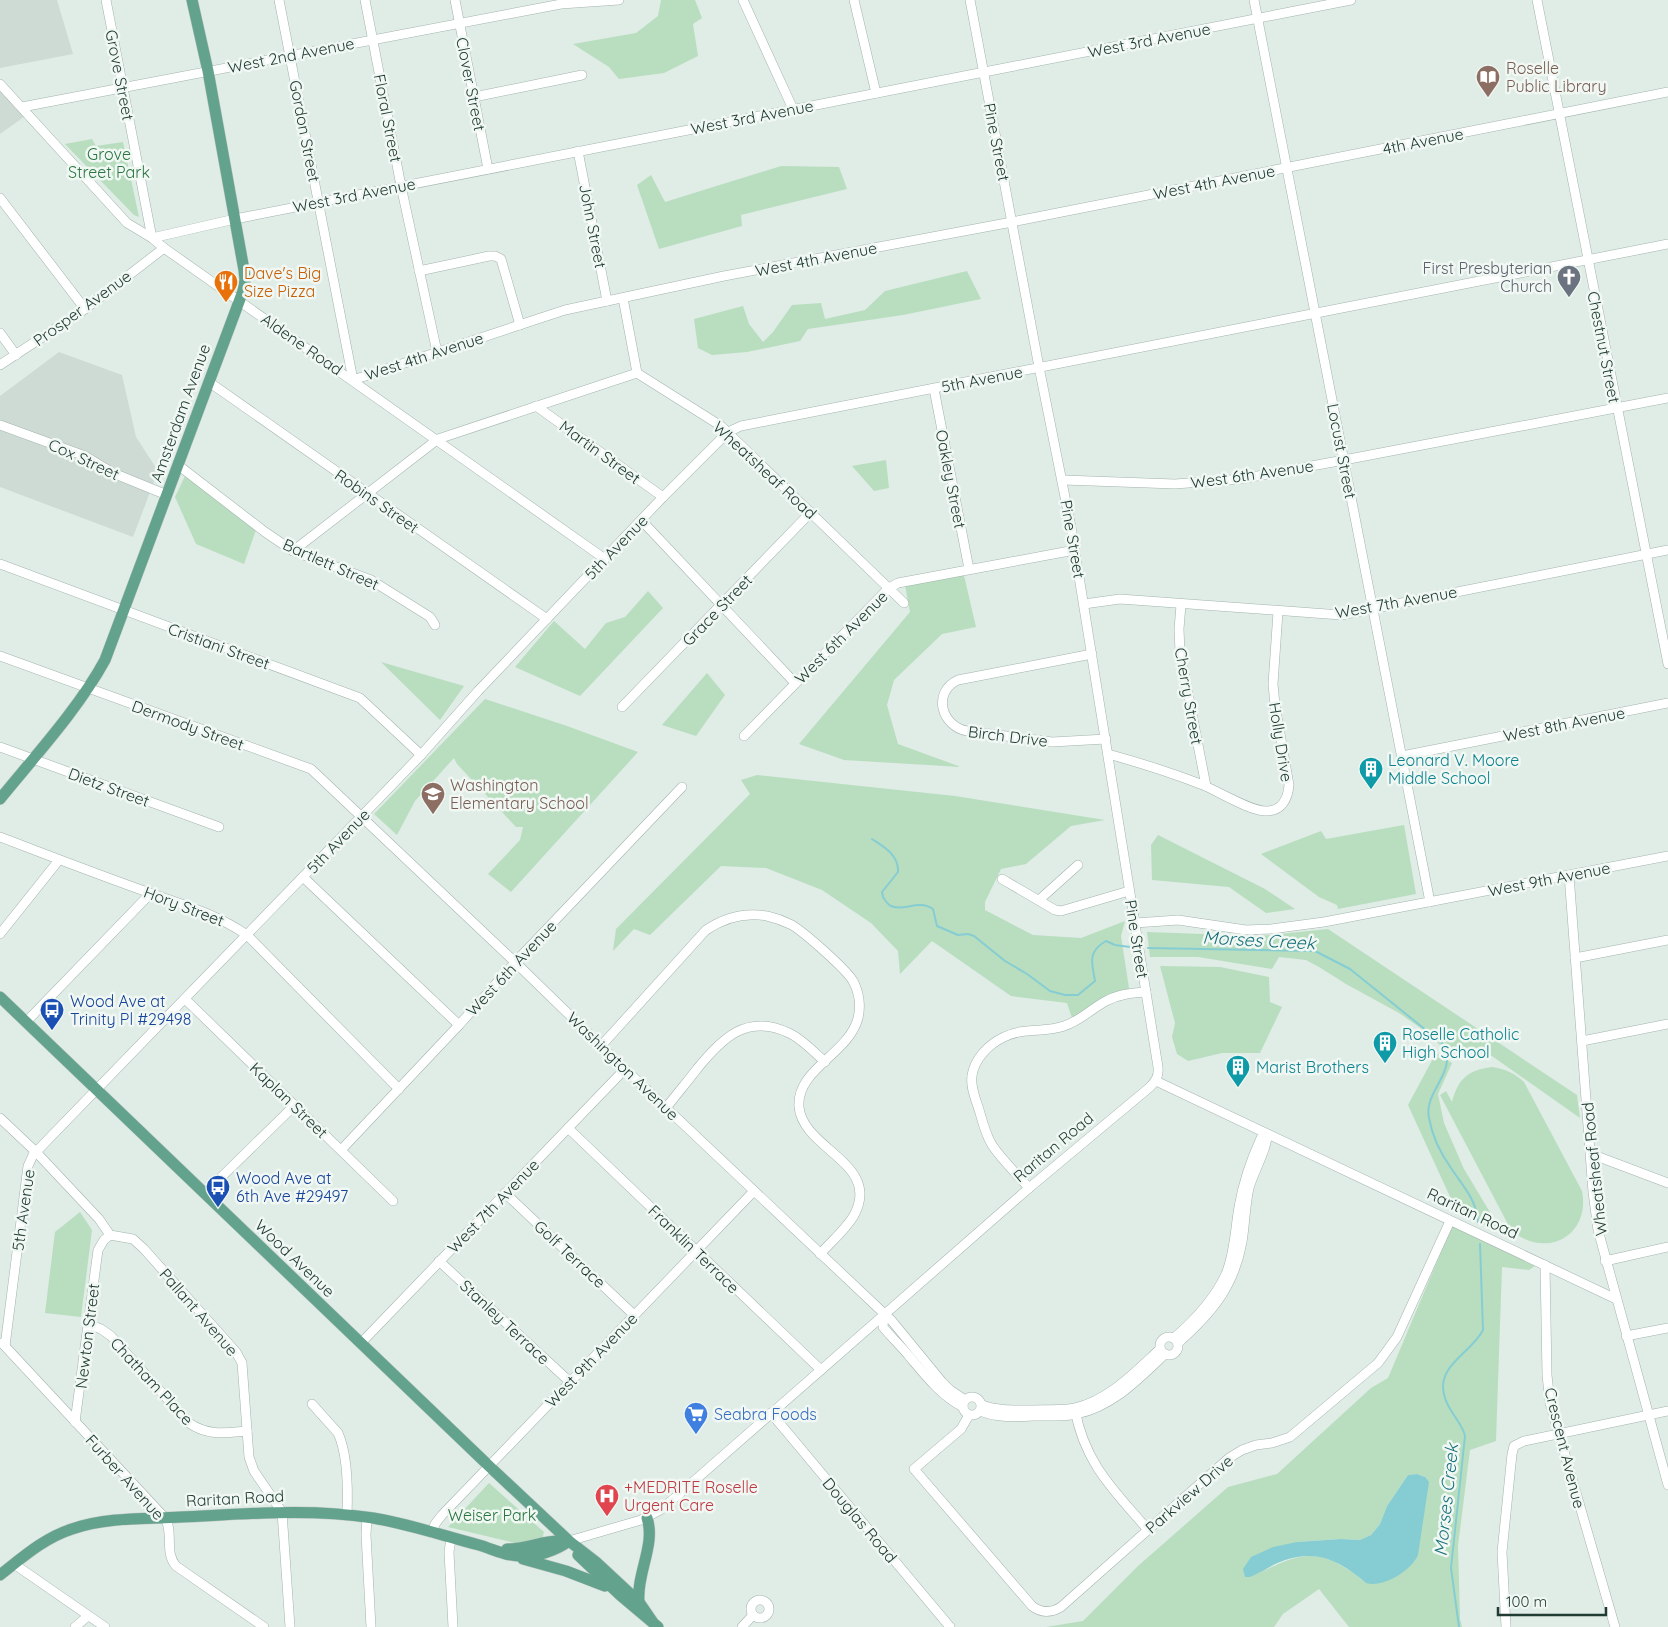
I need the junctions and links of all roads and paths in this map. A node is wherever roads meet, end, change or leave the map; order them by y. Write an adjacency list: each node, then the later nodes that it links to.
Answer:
1 (106, 0): 22 (street, Grove Street)
2 (192, 0): 18 (main road, Amsterdam Avenue)
3 (279, 0): 17 (street, Gordon Street)
4 (366, 0): 16 (street, Floral Street)
5 (455, 0): 15 (street, Clover Street)
6 (619, 0): 13 (street, West 2nd Avenue)
7 (743, 0): 27 (street)
8 (854, 0): 24 (street)
9 (970, 0): 19 (street, Pine Street)
10 (1254, 0): 14 (street, Locust Street)
11 (1351, 0): 14 (street, West 3rd Avenue)
12 (1537, 0): 28 (street, Chestnut Street)
13 (565, 2): 15 (street, West 2nd Avenue)
14 (1258, 18): 19 (street, West 3rd Avenue); 30 (street, Locust Street)
15 (459, 23): 16 (street, West 2nd Avenue); 25 (street, Clover Street)
16 (374, 40): 17 (street, West 2nd Avenue); 32 (street, Floral Street)
17 (290, 56): 18 (street, West 2nd Avenue); 34 (street, Gordon Street)
18 (208, 71): 22 (street, West 2nd Avenue); 35 (main road, Amsterdam Avenue)
19 (983, 72): 24 (street, West 3rd Avenue); 36 (street, Pine Street)
20 (582, 75): 25 (street)
21 (0, 84): 26 (street, Aldene Road)
22 (123, 88): 26 (street, West 2nd Avenue); 37 (street, Grove Street)
23 (1668, 92): 28 (street, 4th Avenue)
24 (876, 93): 27 (street, West 3rd Avenue)
25 (474, 97): 31 (street, Clover Street)
26 (22, 107): 37 (street, Aldene Road)
27 (793, 109): 29 (street, West 3rd Avenue)
28 (1559, 114): 30 (street, 4th Avenue); 40 (street, Chestnut Street)
29 (578, 151): 31 (street, West 3rd Avenue); 44 (street, John Street)
30 (1287, 168): 36 (street, West 4th Avenue); 46 (street, Locust Street)
31 (488, 169): 32 (street, West 3rd Avenue)
32 (401, 186): 34 (street, West 3rd Avenue); 41 (street, Floral Street)
33 (0, 198): 45 (street)
34 (318, 202): 35 (street, West 3rd Avenue); 54 (street, Gordon Street)
35 (235, 218): 37 (street, West 3rd Avenue); 43 (main road, Amsterdam Avenue)
36 (1012, 222): 42 (street, West 4th Avenue); 52 (street, Pine Street)
37 (152, 238): 39 (street, Aldene Road)
38 (1668, 244): 40 (street, 5th Avenue)
39 (164, 248): 43 (street, Aldene Road); 45 (street, Prosper Avenue)
40 (1587, 259): 46 (street, 5th Avenue); 59 (street, Chestnut Street)
41 (419, 271): 47 (street); 49 (street, Floral Street)
42 (623, 298): 44 (street, West 4th Avenue); 53 (street)
43 (239, 300): 54 (street, Aldene Road); 55 (main road, Amsterdam Avenue)
44 (607, 301): 47 (street, West 4th Avenue)
45 (84, 309): 50 (street, Prosper Avenue)
46 (1316, 314): 52 (street, 5th Avenue); 63 (street, Locust Street)
47 (520, 325): 49 (street, West 4th Avenue)
48 (0, 333): 50 (street)
49 (437, 352): 54 (street, West 4th Avenue)
50 (16, 355): 51 (street, Prosper Avenue)
51 (0, 365)
52 (1039, 367): 56 (street, 5th Avenue); 65 (street, Pine Street)
53 (637, 373): 58 (street); 61 (street, Wheatsheaf Road)
54 (353, 380): 62 (street, Aldene Road)
55 (209, 382): 64 (main road, Amsterdam Avenue); 66 (street, Robins Street)
56 (934, 389): 61 (street, 5th Avenue); 77 (street, Oakley Street)
57 (1668, 398): 59 (street, West 6th Avenue)
58 (536, 406): 62 (street); 68 (street, Martin Street)
59 (1616, 407): 63 (street, West 6th Avenue); 74 (street, Chestnut Street)
60 (0, 425): 67 (street, Cox Street)
61 (728, 432): 68 (street, 5th Avenue); 69 (street, Wheatsheaf Road)
62 (436, 440): 66 (street); 75 (street, Aldene Road)
63 (1344, 460): 65 (street, West 6th Avenue); 83 (street, Locust Street)
64 (178, 465): 67 (main road, Amsterdam Avenue); 73 (street, Bartlett Street)
65 (1062, 480): 71 (street, Pine Street)
66 (366, 494): 73 (street); 86 (street, Robins Street)
67 (167, 495): 84 (main road, Amsterdam Avenue)
68 (663, 497): 70 (street, 5th Avenue)
69 (811, 512): 78 (street, Wheatsheaf Road); 80 (street, Grace Street)
70 (642, 520): 75 (street, 5th Avenue); 80 (street)
71 (1075, 550): 77 (street, West 6th Avenue); 81 (street, Pine Street)
72 (1668, 550): 74 (street, West 7th Avenue)
73 (293, 551): 87 (street, Bartlett Street)
74 (1645, 554): 83 (street, West 7th Avenue); 90 (street, Chestnut Street)
75 (606, 558): 86 (street, 5th Avenue)
76 (0, 564): 84 (street, Cristiani Street)
77 (968, 569): 78 (street, West 6th Avenue)
78 (889, 588): 79 (street, Wheatsheaf Road); 91 (street, West 6th Avenue)
79 (904, 603)
80 (722, 604): 91 (street); 94 (street, Grace Street)
81 (1084, 604): 82 (street, West 7th Avenue); 88 (street, Pine Street)
82 (1182, 604): 85 (street, West 7th Avenue); 102 (street, Cherry Street)
83 (1373, 608): 85 (street, West 7th Avenue); 100 (street, Locust Street)
84 (123, 610): 92 (main road, Amsterdam Avenue); 99 (street, Cristiani Street)
85 (1278, 612): 102 (street, Holly Drive)
86 (547, 619): 99 (street, 5th Avenue)
87 (435, 625)
88 (1092, 654): 96 (street, Pine Street); 96 (street, Birch Drive)
89 (0, 656): 92 (street, Dermody Street)
90 (1668, 664)
91 (796, 683): 95 (street, West 6th Avenue)
92 (88, 689): 101 (main road, Amsterdam Avenue); 105 (street, Dermody Street)
93 (1668, 703): 100 (street, West 8th Avenue)
94 (622, 707)
95 (744, 736)
96 (1106, 739): 98 (street, Pine Street)
97 (0, 747): 101 (street, Dietz Street)
98 (1108, 754): 102 (street, Holly Drive); 114 (street, Pine Street)
99 (421, 755): 105 (street, 5th Avenue)
100 (1402, 756): 117 (street, Locust Street)
101 (33, 759): 104 (main road, Amsterdam Avenue); 106 (street, Dietz Street)
102 (1206, 786)
103 (682, 787): 123 (street, West 6th Avenue)
104 (0, 799)
105 (362, 816): 112 (street, 5th Avenue); 123 (street, Washington Avenue)
106 (219, 827)
107 (0, 837): 109 (street, Hory Street)
108 (1668, 856): 111 (street, West 9th Avenue)
109 (59, 860): 115 (street, Hory Street); 119 (street)
110 (1078, 866): 116 (street)
111 (1569, 875): 117 (street, West 9th Avenue); 122 (street, Wheatsheaf Road)
112 (303, 877): 120 (street, 5th Avenue); 129 (street)
113 (1002, 879): 116 (street)
114 (1129, 891): 116 (street); 118 (street, Pine Street)
115 (150, 894): 120 (street, Hory Street); 127 (street)
116 (1039, 900)
117 (1430, 902): 118 (street, West 9th Avenue)
118 (1135, 923): 124 (street, Pine Street)
119 (0, 934)
120 (247, 935): 126 (street, 5th Avenue); 135 (street, Hory Street)
121 (1668, 940): 122 (street)
122 (1575, 958): 130 (street, Wheatsheaf Road)
123 (516, 963): 129 (street, West 6th Avenue); 131 (street, Washington Avenue)
124 (1146, 992): 134 (street, Pine Street); 146 (street)
125 (0, 997): 127 (main road, Wood Avenue)
126 (185, 999): 136 (street, 5th Avenue); 137 (street, Kaplan Street)
127 (26, 1022): 136 (main road, Wood Avenue)
128 (1668, 1024): 130 (street)
129 (459, 1025): 135 (street, West 6th Avenue)
130 (1582, 1041): 144 (street, Wheatsheaf Road)
131 (601, 1046): 132 (street); 133 (street, Washington Avenue)
132 (825, 1062): 138 (street); 155 (street)
133 (625, 1069): 138 (street, Washington Avenue); 140 (street, West 7th Avenue)
134 (1156, 1081): 141 (street, Raritan Road); 146 (street, Raritan Road)
135 (399, 1089): 142 (street, West 6th Avenue)
136 (97, 1090): 143 (street, 5th Avenue); 148 (main road, Wood Avenue)
137 (295, 1105): 142 (street, Kaplan Street); 148 (street)
138 (666, 1108): 147 (street, Washington Avenue)
139 (0, 1118): 143 (street)
140 (568, 1128): 149 (street, West 7th Avenue); 154 (street, Franklin Terrace)
141 (1267, 1134): 151 (street, Raritan Road); 165 (street)
142 (341, 1150): 150 (street, Kaplan Street)
143 (36, 1152): 152 (street); 167 (street, 5th Avenue)
144 (1591, 1154): 145 (street); 156 (street, Wheatsheaf Road)
145 (1668, 1183)
146 (1029, 1188): 161 (street, Raritan Road)
147 (754, 1191): 154 (street, West 9th Avenue); 155 (street, Washington Avenue)
148 (205, 1193): 166 (main road, Wood Avenue)
149 (505, 1193): 157 (street, West 7th Avenue); 160 (street, Golf Terrace)
150 (393, 1201)
151 (1450, 1221): 158 (street, Raritan Road); 189 (street, Parkview Drive)
152 (110, 1234): 162 (street, Newton Street); 180 (street, Pallant Avenue)
153 (1668, 1247): 156 (street)
154 (696, 1251): 160 (street, West 9th Avenue); 169 (street, Franklin Terrace)
155 (820, 1254): 161 (street, Washington Avenue)
156 (1605, 1260): 159 (street, Wheatsheaf Road)
157 (440, 1261): 166 (street, West 7th Avenue); 170 (street, Stanley Terrace)
158 (1545, 1265): 159 (street, Raritan Road); 181 (street, Crescent Avenue)
159 (1616, 1299): 164 (street, Wheatsheaf Road)
160 (634, 1315): 170 (street, West 9th Avenue)
161 (884, 1315): 169 (street, Raritan Road); 171 (street, Washington Avenue)
162 (88, 1324): 179 (street, Newton Street); 180 (street, Chatham Place)
163 (1668, 1328): 164 (street)
164 (1626, 1336): 178 (street, Wheatsheaf Road)
165 (1176, 1341): 168 (street); 168 (street)
166 (360, 1343): 182 (main road, Wood Avenue)
167 (3, 1344): 179 (street, Furber Avenue)
168 (1162, 1352): 174 (street)
169 (821, 1370): 176 (street, Raritan Road)
170 (570, 1382): 182 (street, West 9th Avenue)
171 (964, 1403): 173 (street); 177 (street)
172 (312, 1404): 185 (street)
173 (981, 1408): 174 (street); 177 (street)
174 (1075, 1411): 189 (street)
175 (1668, 1411): 178 (street)
176 (771, 1413): 188 (street, Raritan Road); 209 (street, Douglas Road)
177 (969, 1415): 189 (street, Parkview Drive)
178 (1648, 1415): 181 (street); 183 (street, Wheatsheaf Road)
179 (75, 1422): 187 (street, Furber Avenue)
180 (247, 1431): 184 (street, Pallant Avenue)
181 (1559, 1433): 210 (street); 211 (street, Crescent Avenue)
182 (489, 1466): 190 (street, West 9th Avenue); 192 (main road, Wood Avenue)
183 (1668, 1485)
184 (282, 1512): 185 (main road, Raritan Road); 187 (main road, Raritan Road); 205 (street)
185 (347, 1514): 186 (main road, Raritan Road)
186 (367, 1517): 190 (main road, Raritan Road); 206 (street)
187 (165, 1518): 195 (main road, Raritan Road); 204 (street, Furber Avenue)
188 (647, 1518): 192 (street, Raritan Road); 198 (main road)
189 (1148, 1530)
190 (432, 1533): 191 (main road, Raritan Road)
191 (451, 1538): 193 (main road, Raritan Road); 207 (street)
192 (569, 1541): 193 (main road, Raritan Road); 194 (main road, Raritan Road); 197 (main road, Wood Avenue); 198 (main road, Wood Avenue)
193 (482, 1546): 194 (main road, Raritan Road)
194 (510, 1555): 197 (main road)
195 (14, 1564): 196 (main road, Raritan Road); 200 (street)
196 (0, 1574)
197 (620, 1595): 201 (main road, Wood Avenue)
198 (639, 1602): 201 (main road, Wood Avenue)
199 (754, 1615): 208 (street)
200 (88, 1616): 202 (street); 203 (street)
201 (653, 1625)
202 (74, 1627)
203 (104, 1627)
204 (264, 1627)
205 (290, 1627)
206 (372, 1627)
207 (453, 1627)
208 (742, 1627)
209 (950, 1627)
210 (1506, 1627)
211 (1614, 1627)

